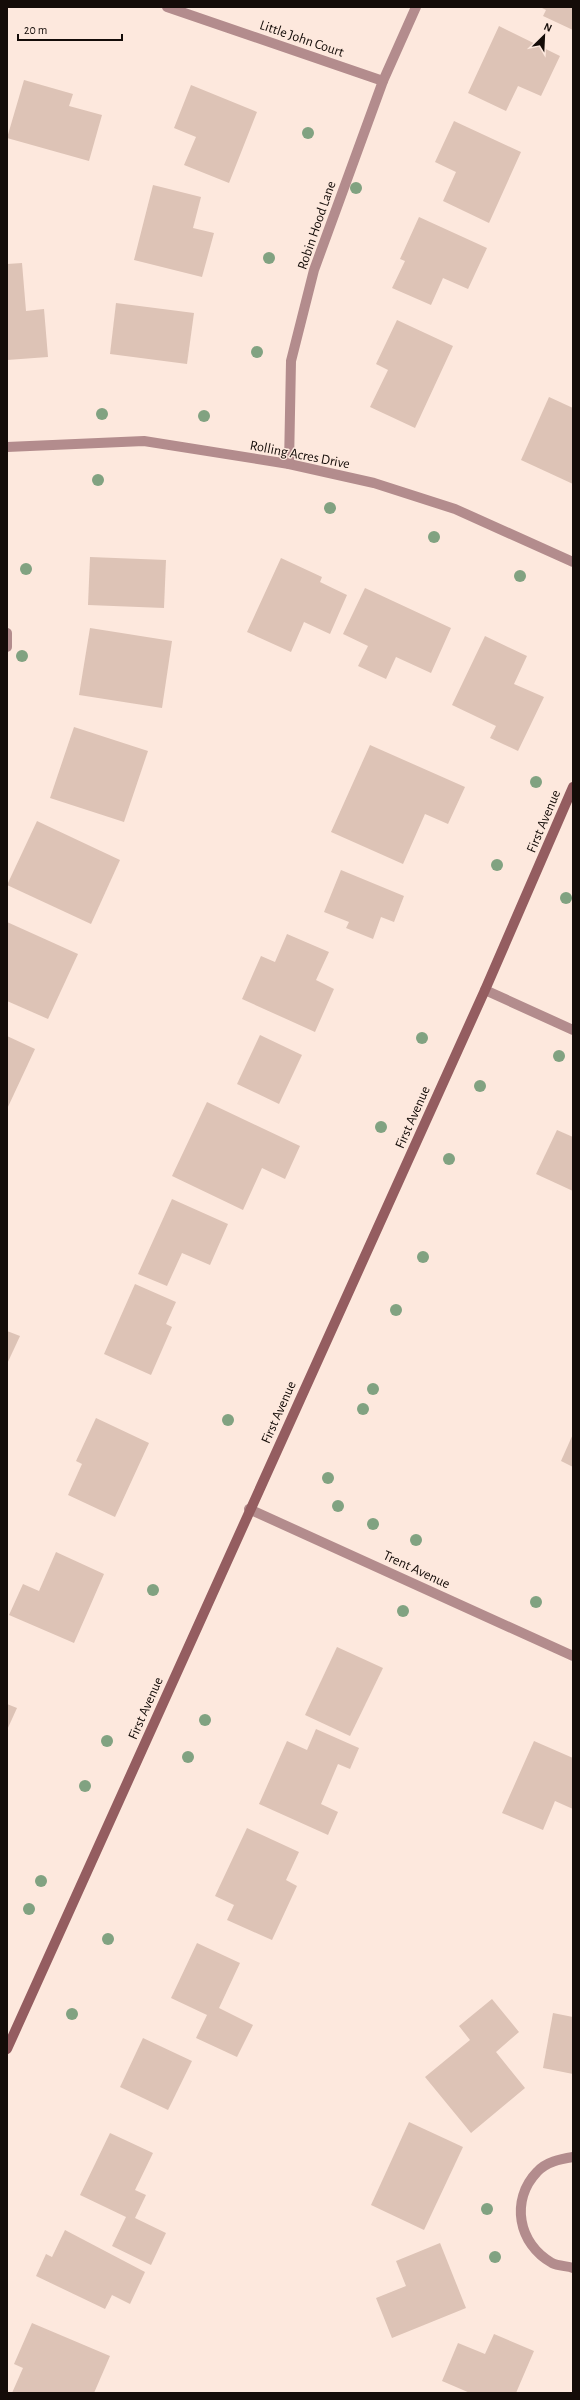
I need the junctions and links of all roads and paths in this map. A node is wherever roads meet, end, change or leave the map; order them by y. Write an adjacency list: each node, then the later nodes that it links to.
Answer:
1 (167, 7): 3 (street, Little John Court)
2 (416, 7): 3 (street, Robin Hood Lane)
3 (383, 81): 5 (street, Robin Hood Lane)
4 (7, 447): 5 (street, Rolling Acres Drive)
5 (289, 464): 6 (street, Rolling Acres Drive)
6 (573, 562)
7 (7, 633): 8 (street)
8 (7, 647)
9 (573, 787): 10 (street, First Avenue)
10 (485, 990): 11 (street); 12 (street, First Avenue)
11 (573, 1030)
12 (249, 1508): 13 (street, Trent Avenue); 14 (street, First Avenue)
13 (573, 1656)
14 (7, 2049)
15 (573, 2157): 16 (street)
16 (573, 2268)

